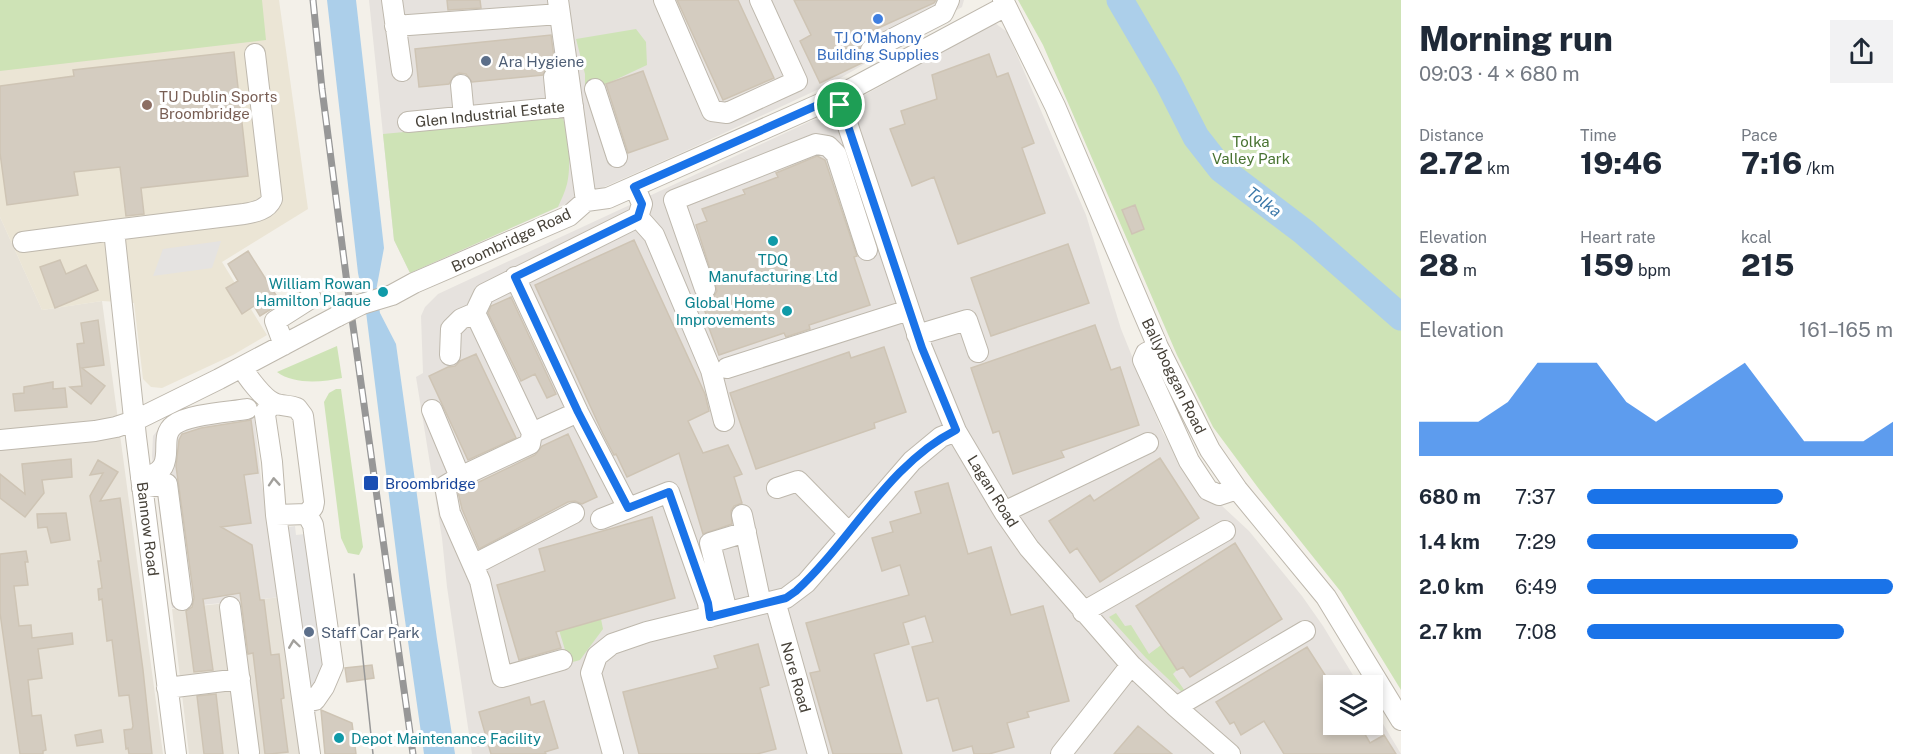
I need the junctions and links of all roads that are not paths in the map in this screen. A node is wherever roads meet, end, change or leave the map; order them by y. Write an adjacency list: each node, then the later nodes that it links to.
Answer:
1 (392, 0): 7 (street)
2 (663, 0): 3 (street)
3 (760, 0)
4 (949, 0): 8 (street)
5 (1004, 3): 14 (street, Broombridge Road); 75 (street, Ballyboggan Road)
6 (559, 7): 7 (street); 15 (street, Glen Industrial Estate)
7 (395, 26): 10 (street)
8 (871, 50)
9 (255, 54): 27 (street)
10 (402, 71)
11 (554, 77): 15 (street)
12 (461, 85): 16 (street)
13 (595, 89): 18 (street)
14 (838, 96): 20 (street, Broombridge Road); 21 (street, Lagan Road)
15 (565, 107): 16 (street, Glen Industrial Estate); 19 (street, Glen Industrial Estate)
16 (464, 117): 17 (street, Glen Industrial Estate)
17 (408, 122)
18 (608, 129): 19 (street); 22 (street)
19 (577, 140): 25 (street, Glen Industrial Estate)
20 (717, 150): 23 (street); 24 (street, Broombridge Road)
21 (846, 151): 23 (street); 29 (street); 33 (street, Lagan Road)
22 (617, 158)
23 (729, 179): 31 (street)
24 (634, 187): 25 (street, Broombridge Road); 26 (street)
25 (586, 201): 36 (street, Broombridge Road, bridge)
26 (638, 217): 30 (street); 46 (street)
27 (114, 230): 28 (street); 45 (street, Bannow Road)
28 (23, 242)
29 (867, 250)
30 (515, 277): 34 (street); 44 (street)
31 (705, 289)
32 (311, 298): 36 (street)
33 (909, 310): 35 (street, Lagan Road); 40 (street)
34 (475, 313): 38 (street); 48 (street)
35 (917, 335): 37 (street); 47 (street, Lagan Road)
36 (284, 345): 39 (street, Broombridge Road)
37 (978, 352)
38 (450, 355)
39 (242, 367): 41 (street); 45 (street, Broombridge Road)
40 (727, 368)
41 (274, 403): 57 (street); 58 (street, one-way to 41)
42 (247, 409): 52 (street)
43 (432, 410): 51 (street)
44 (578, 412): 48 (street); 54 (street)
45 (134, 421): 49 (street, Broombridge Road); 52 (street, Bannow Road)
46 (724, 421)
47 (956, 430): 55 (street, Lagan Road); 61 (street)
48 (532, 433): 51 (street)
49 (0, 440)
50 (1148, 443): 55 (street)
51 (460, 477): 62 (street)
52 (142, 483): 63 (street); 72 (street, Bannow Road)
53 (777, 488): 61 (street)
54 (628, 508): 59 (street); 67 (street)
55 (1004, 512): 66 (street, Lagan Road)
56 (574, 513): 62 (street)
57 (307, 514): 58 (street); 73 (street)
58 (276, 515): 73 (street, one-way to 58)
59 (601, 519)
60 (1225, 531): 66 (street)
61 (849, 532): 64 (street)
62 (473, 565): 69 (street)
63 (182, 600)
64 (767, 603): 67 (street); 67 (street, Nore Road); 80 (street, Nore Road)
65 (230, 607): 71 (street)
66 (1083, 612): 70 (street, Lagan Road)
67 (719, 615): 79 (street)
68 (1305, 631): 74 (street)
69 (562, 660)
70 (1131, 665): 74 (street, Lagan Road); 81 (street)
71 (240, 679): 72 (street); 76 (street)
72 (167, 688): 77 (street, Bannow Road)
73 (303, 702): 78 (street)
74 (1176, 707): 82 (street, Lagan Road)
75 (1401, 720)
76 (249, 752)
77 (176, 754)
78 (310, 754)
79 (613, 754)
80 (818, 754)
81 (1060, 754)
82 (1230, 754)

